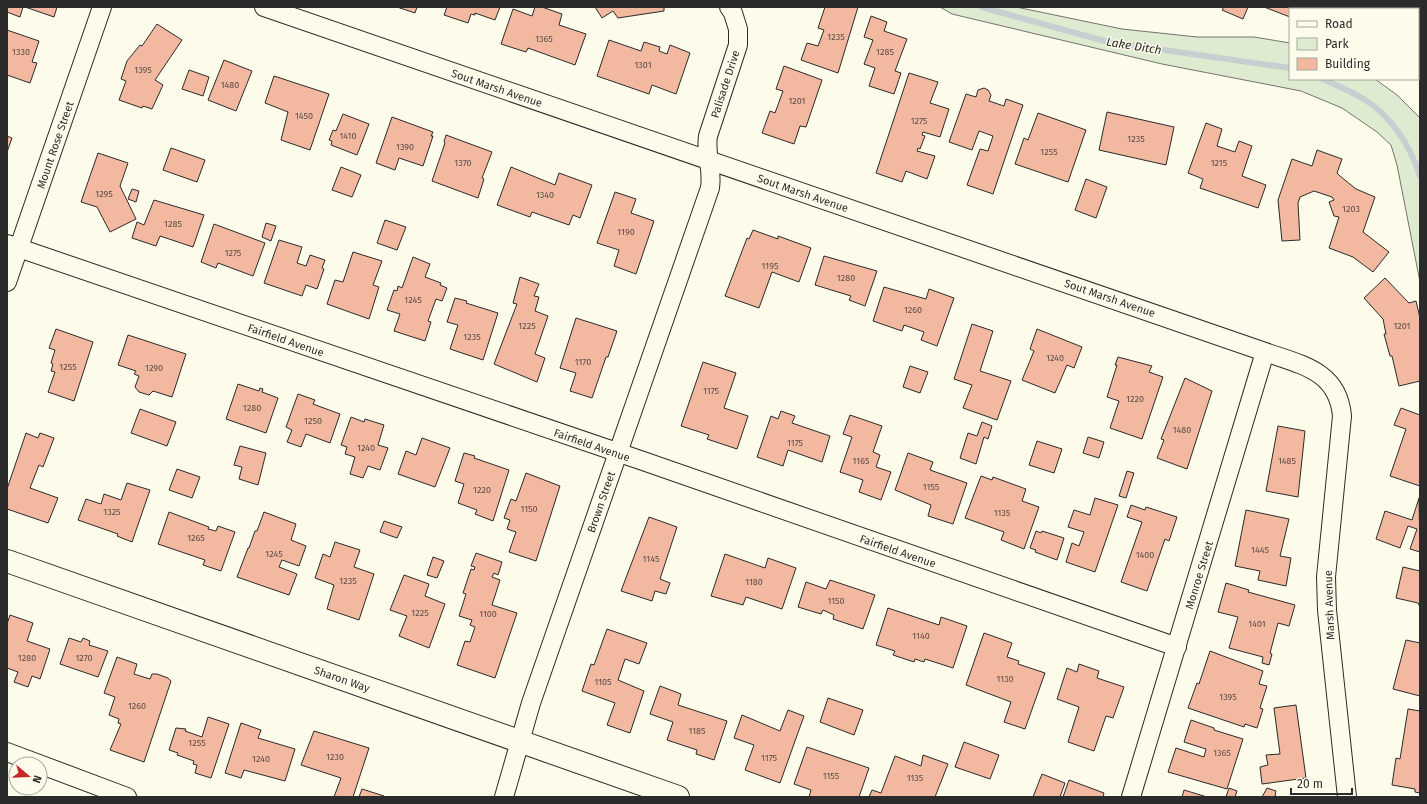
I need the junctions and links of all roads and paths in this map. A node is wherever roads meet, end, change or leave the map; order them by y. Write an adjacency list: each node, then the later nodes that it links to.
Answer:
1 (102, 7): 5 (street, Mount Rose Street)
2 (264, 7): 4 (street, Sout Marsh Avenue)
3 (729, 7): 4 (street, Palisade Drive)
4 (709, 161): 7 (street, Sout Marsh Avenue); 9 (street, Brown Street)
5 (13, 246): 6 (street, Mount Rose Street); 9 (street, Fairfield Avenue)
6 (7, 282)
7 (1265, 352): 8 (street, Sout Marsh Avenue); 11 (street, Monroe Street)
8 (1336, 389): 18 (street, Marsh Avenue)
9 (618, 454): 11 (street, Fairfield Avenue); 12 (street, Brown Street)
10 (7, 561): 12 (street, Sharon Way)
11 (1177, 648): 17 (street, Monroe Street)
12 (521, 742): 15 (street, Brown Street); 16 (street, Sharon Way)
13 (7, 752): 14 (street)
14 (127, 797)
15 (504, 797)
16 (678, 797)
17 (1131, 797)
18 (1348, 797)

